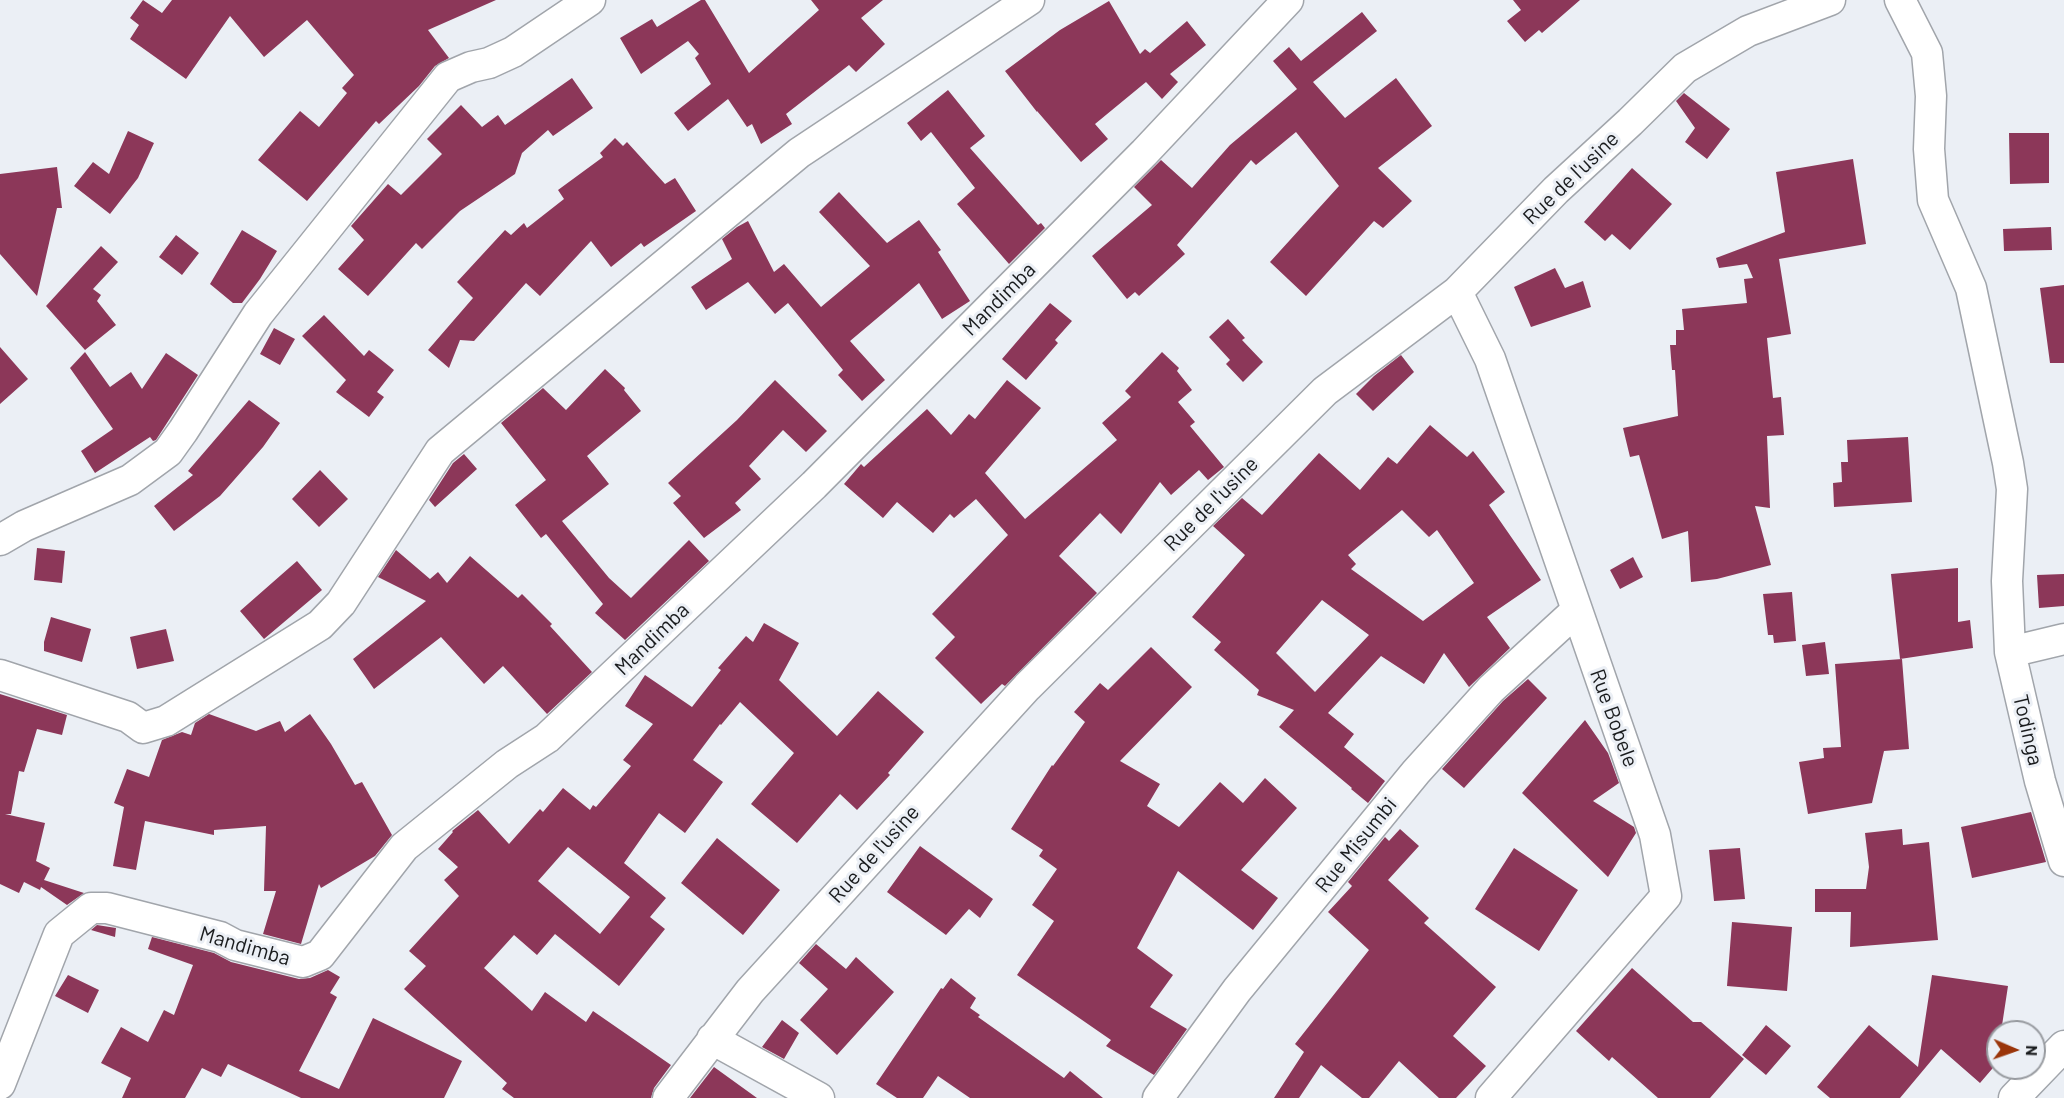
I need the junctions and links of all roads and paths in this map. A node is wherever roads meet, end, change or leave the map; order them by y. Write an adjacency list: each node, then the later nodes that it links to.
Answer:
1 (590, 0): 7 (street)
2 (1029, 0): 11 (street)
3 (1288, 0): 15 (street, Mandimba)
4 (1830, 0): 6 (street, Rue de l'usine)
5 (1900, 0): 10 (street, Todinga)
6 (1457, 292): 8 (street, Rue Bobele); 13 (street, Rue de l'usine)
7 (0, 540)
8 (1576, 611): 18 (street, Rue Misumbi); 19 (street, Rue Bobele)
9 (2064, 639): 10 (street)
10 (2010, 652): 12 (street, Todinga)
11 (0, 675)
12 (2064, 861)
13 (712, 1039): 16 (street, Rue de l'usine); 17 (street)
14 (2064, 1046): 20 (street)
15 (0, 1084)
16 (668, 1098)
17 (819, 1098)
18 (1158, 1098)
19 (1491, 1098)
20 (2014, 1098)

